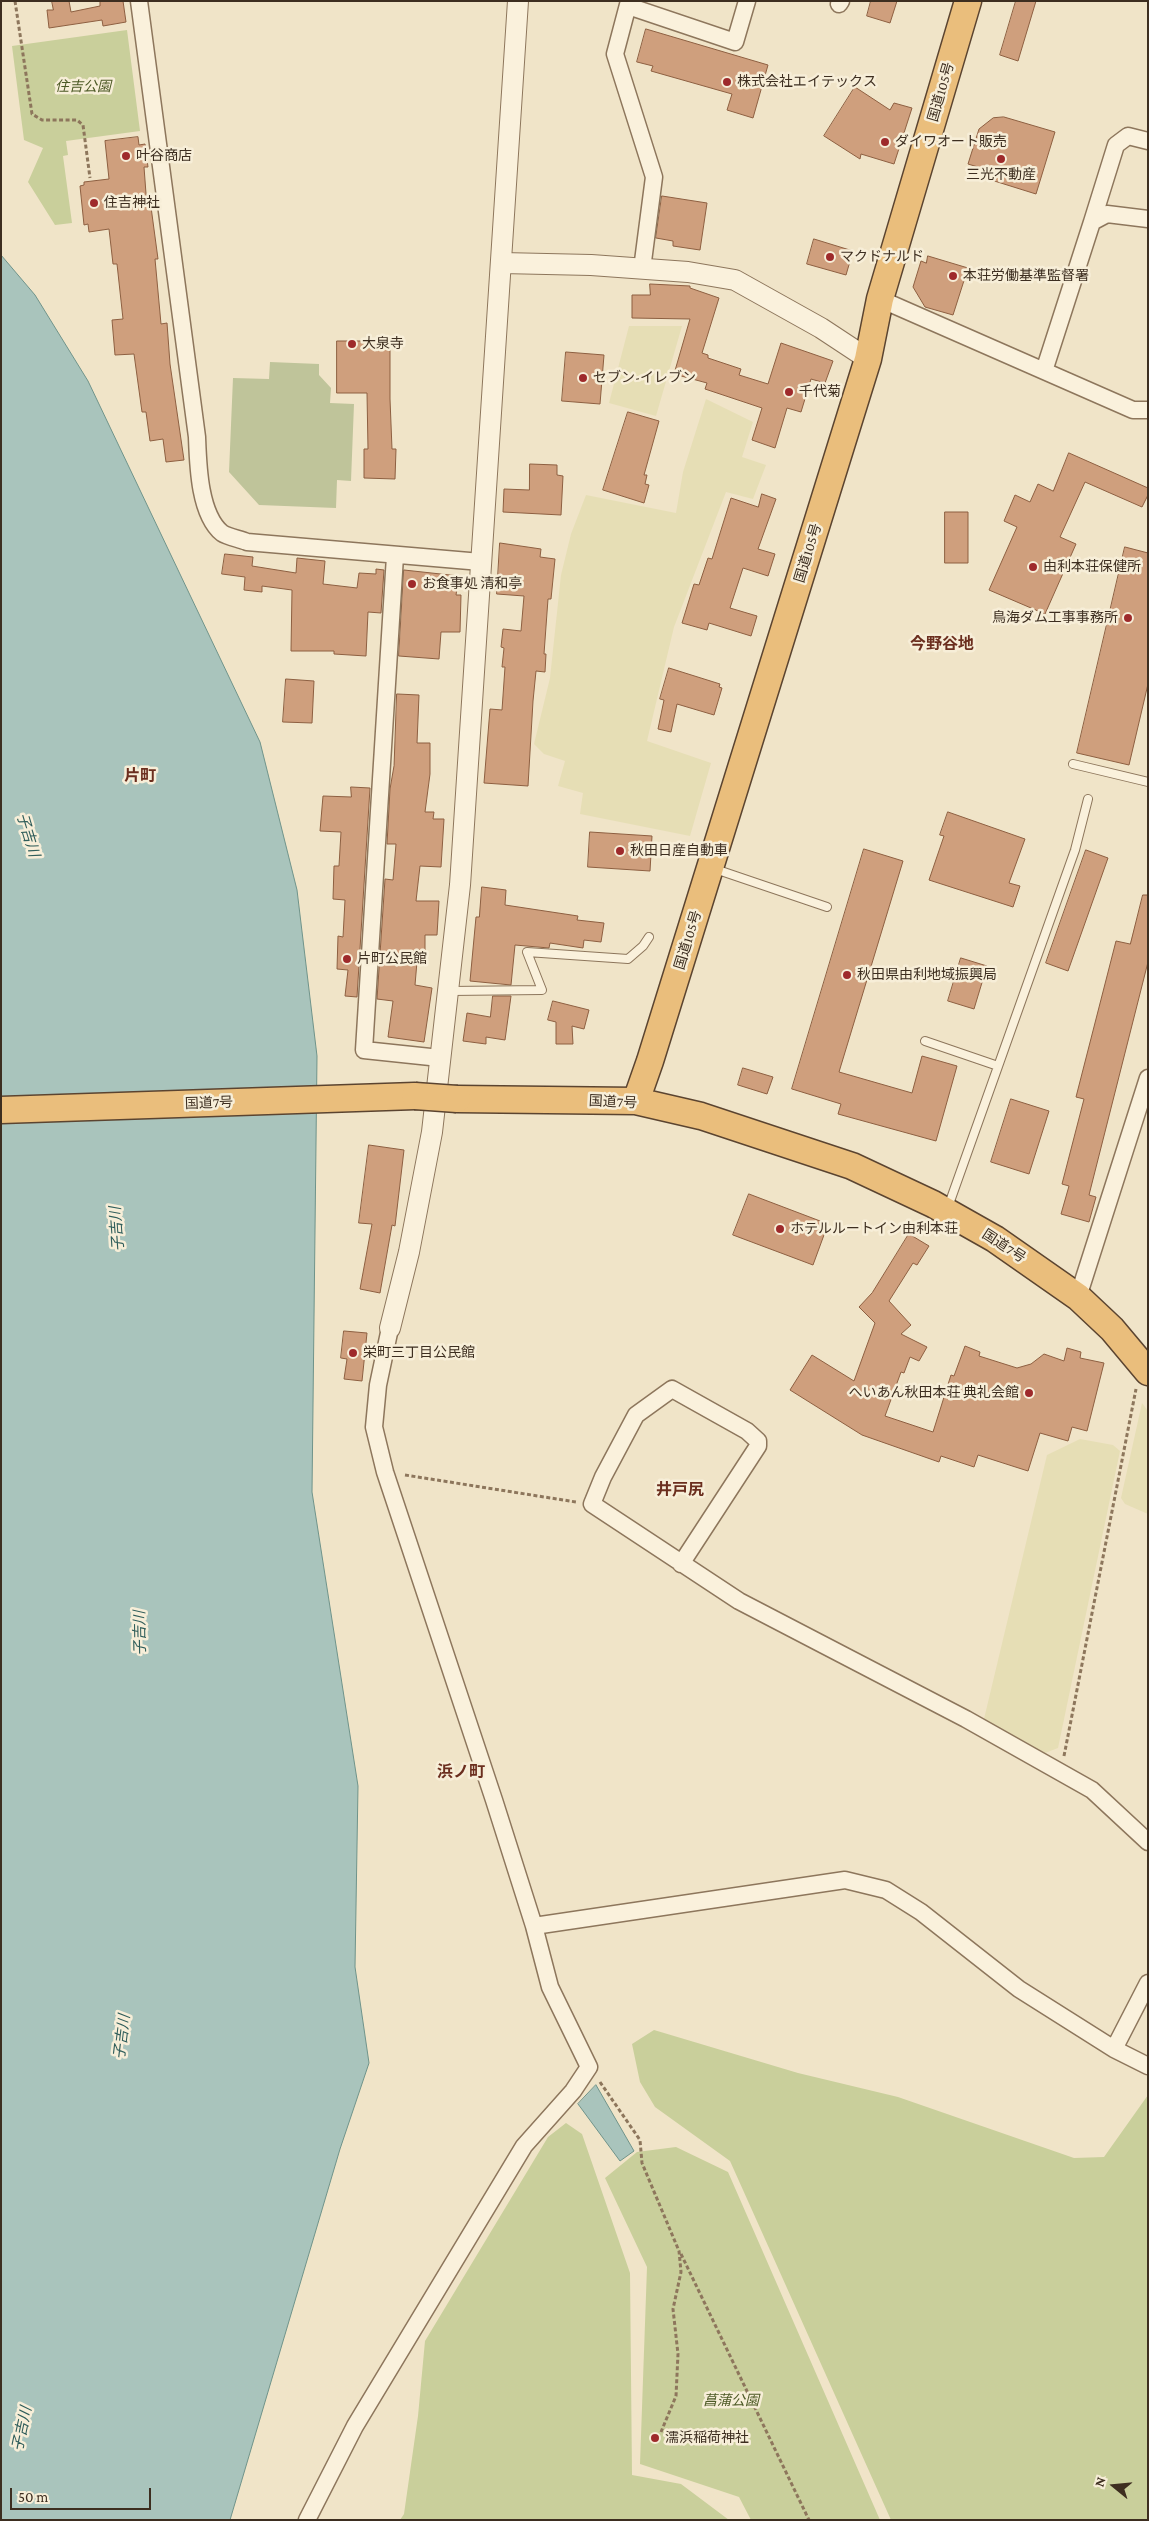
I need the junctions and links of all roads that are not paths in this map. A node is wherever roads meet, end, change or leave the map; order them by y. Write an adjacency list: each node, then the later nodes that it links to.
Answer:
1 (139, 1): 15 (street)
2 (518, 1): 9 (street)
3 (747, 1): 5 (street)
4 (968, 1): 11 (highway, 国道105号)
5 (628, 4): 10 (street)
6 (1148, 141): 8 (street)
7 (1148, 219): 8 (street)
8 (1092, 222): 13 (street)
9 (502, 263): 10 (street); 16 (street)
10 (642, 269): 12 (street)
11 (880, 299): 12 (highway, 国道105号); 13 (street)
12 (868, 359): 20 (highway, 国道105号)
13 (1044, 371): 14 (street)
14 (1148, 410)
15 (395, 556): 16 (street); 25 (street)
16 (481, 562): 23 (street)
17 (1073, 764): 18 (lane)
18 (1148, 782)
19 (1088, 799): 26 (lane)
20 (710, 867): 21 (lane); 29 (highway, 国道105号)
21 (827, 907)
22 (649, 937): 23 (lane)
23 (448, 990): 25 (street)
24 (925, 1041): 26 (lane)
25 (440, 1058): 33 (street)
26 (998, 1066): 31 (lane)
27 (1148, 1078): 28 (street)
28 (1145, 1098): 32 (street)
29 (636, 1101): 30 (highway, 国道7号, bridge); 31 (highway, 国道7号)
30 (1, 1110)
31 (946, 1211): 32 (highway, 国道7号)
32 (1078, 1297): 34 (highway, 国道7号)
33 (390, 1328): 37 (street)
34 (1144, 1368)
35 (680, 1564): 35 (street); 36 (street)
36 (1148, 1842)
37 (534, 1926): 39 (street); 41 (street)
38 (1148, 1983): 39 (street)
39 (1114, 2049): 40 (street)
40 (1148, 2066)
41 (307, 2520)

